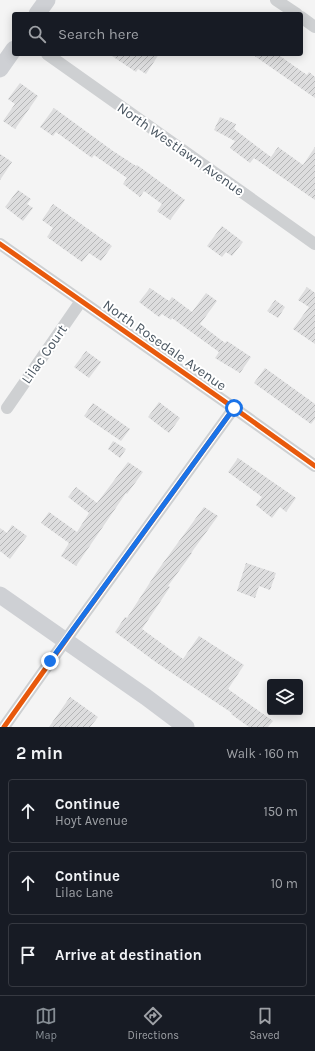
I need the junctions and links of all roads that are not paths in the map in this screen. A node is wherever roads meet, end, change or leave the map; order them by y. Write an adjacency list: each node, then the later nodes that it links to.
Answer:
1 (46, 0): 3 (street)
2 (276, 0): 4 (street)
3 (38, 12)
4 (294, 12)
5 (303, 18): 6 (street)
6 (315, 27)
7 (12, 52): 9 (street)
8 (50, 56): 11 (street, North Westlawn Avenue)
9 (0, 70)
10 (0, 244): 12 (street, North Rosedale Avenue)
11 (315, 244)
12 (81, 301): 13 (street, Lilac Court); 14 (street, North Rosedale Avenue)
13 (7, 408)
14 (234, 408): 15 (street, North Rosedale Avenue); 17 (street)
15 (315, 466)
16 (0, 596): 17 (street)
17 (65, 641): 18 (street); 19 (street)
18 (4, 727)
19 (186, 727)

